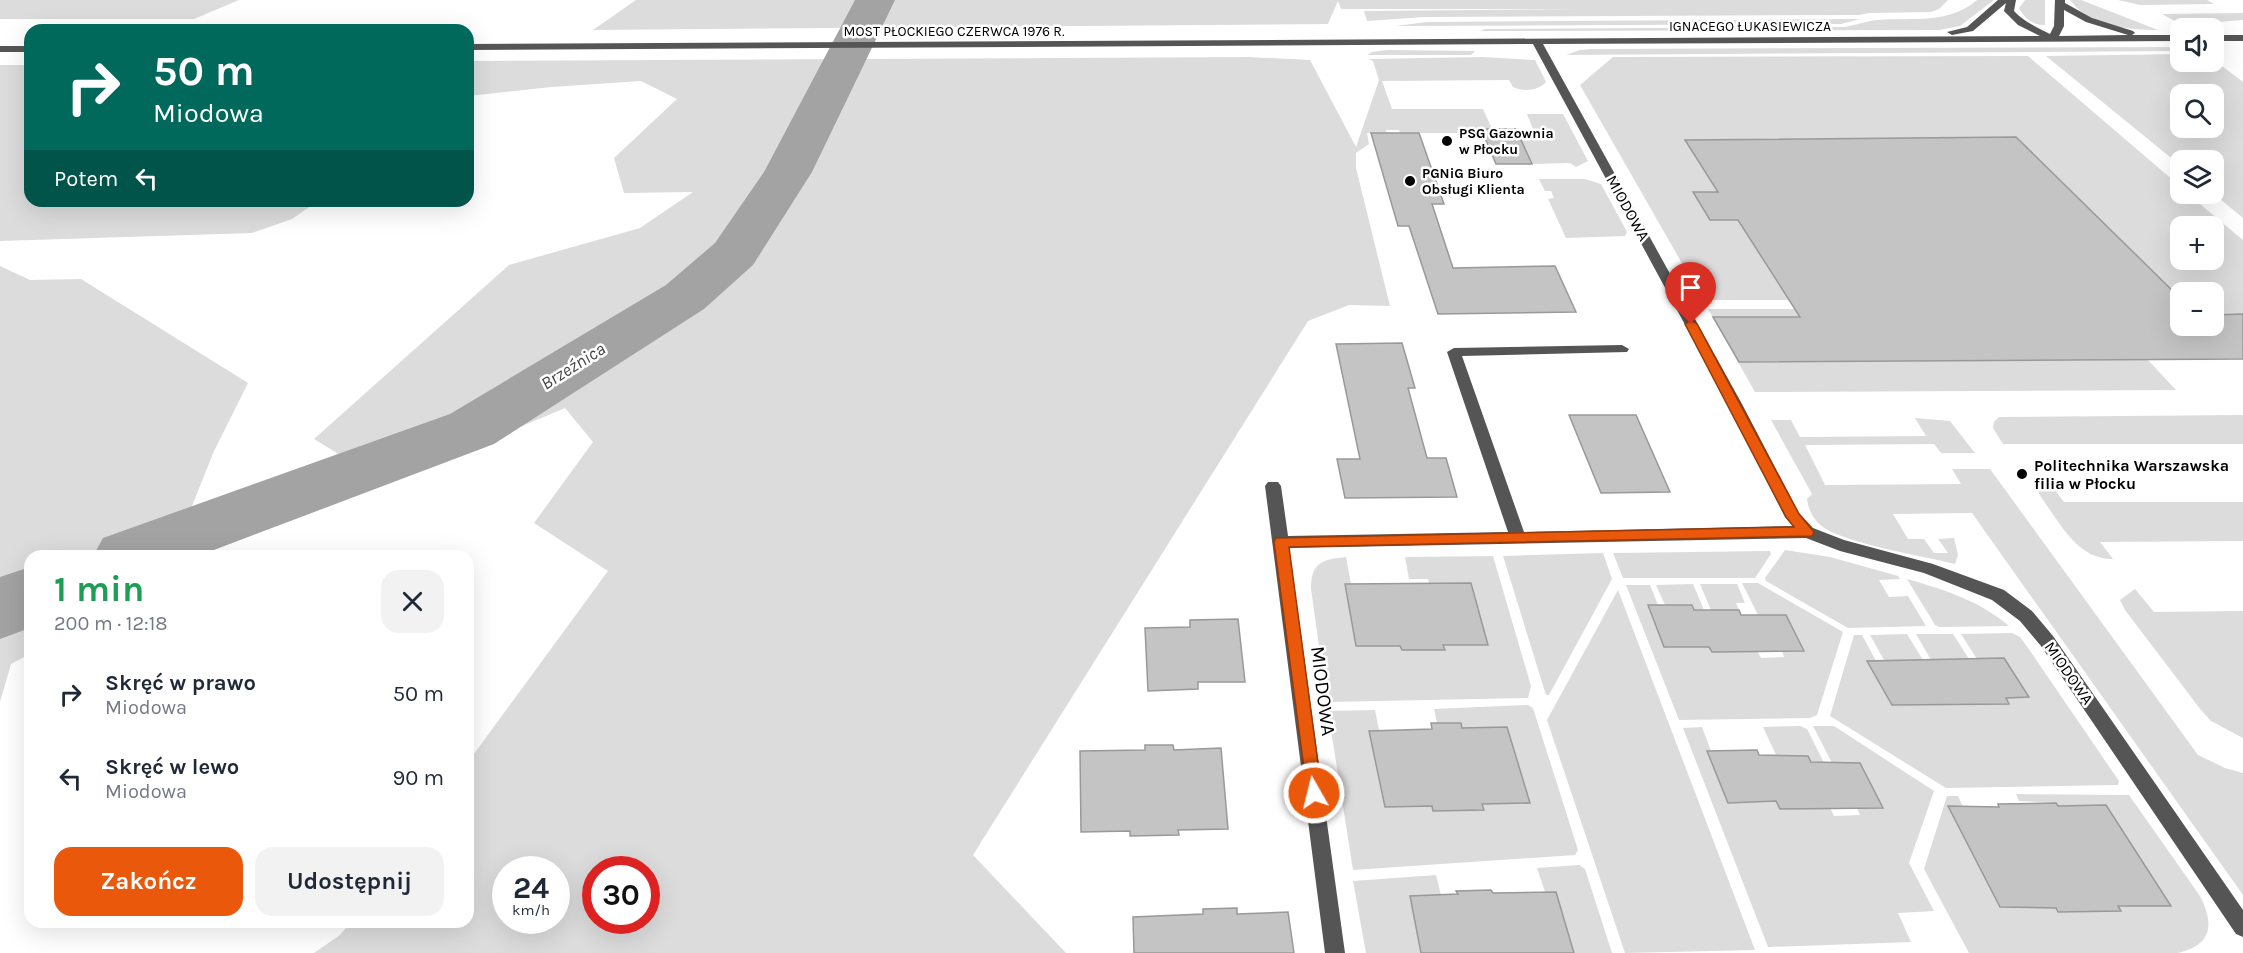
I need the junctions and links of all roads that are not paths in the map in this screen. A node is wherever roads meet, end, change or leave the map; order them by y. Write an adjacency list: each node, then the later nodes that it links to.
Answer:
1 (2004, 0): 9 (street)
2 (2011, 0): 4 (street)
3 (2060, 2): 4 (street); 5 (street)
4 (2053, 38): 5 (street, IGNACEGO ŁUKASIEWICZA); 9 (street, IGNACEGO ŁUKASIEWICZA)
5 (2147, 38): 6 (street, IGNACEGO ŁUKASIEWICZA)
6 (2170, 38)
7 (2224, 38): 8 (street)
8 (2243, 38)
9 (1920, 39): 10 (street, IGNACEGO ŁUKASIEWICZA)
10 (1536, 41): 11 (street, IGNACEGO ŁUKASIEWICZA); 17 (street, MIODOWA)
11 (1319, 42): 12 (street, MOST PŁOCKIEGO CZERWCA 1976 R.)
12 (474, 47)
13 (0, 49): 14 (street)
14 (24, 49)
15 (1622, 350): 18 (street)
16 (1273, 486): 19 (street, MIODOWA)
17 (1807, 532): 18 (street, MIODOWA); 20 (street, MIODOWA)
18 (1518, 538): 19 (street, MIODOWA)
19 (1281, 542): 21 (street, MIODOWA)
20 (2243, 927)
21 (1335, 953)

